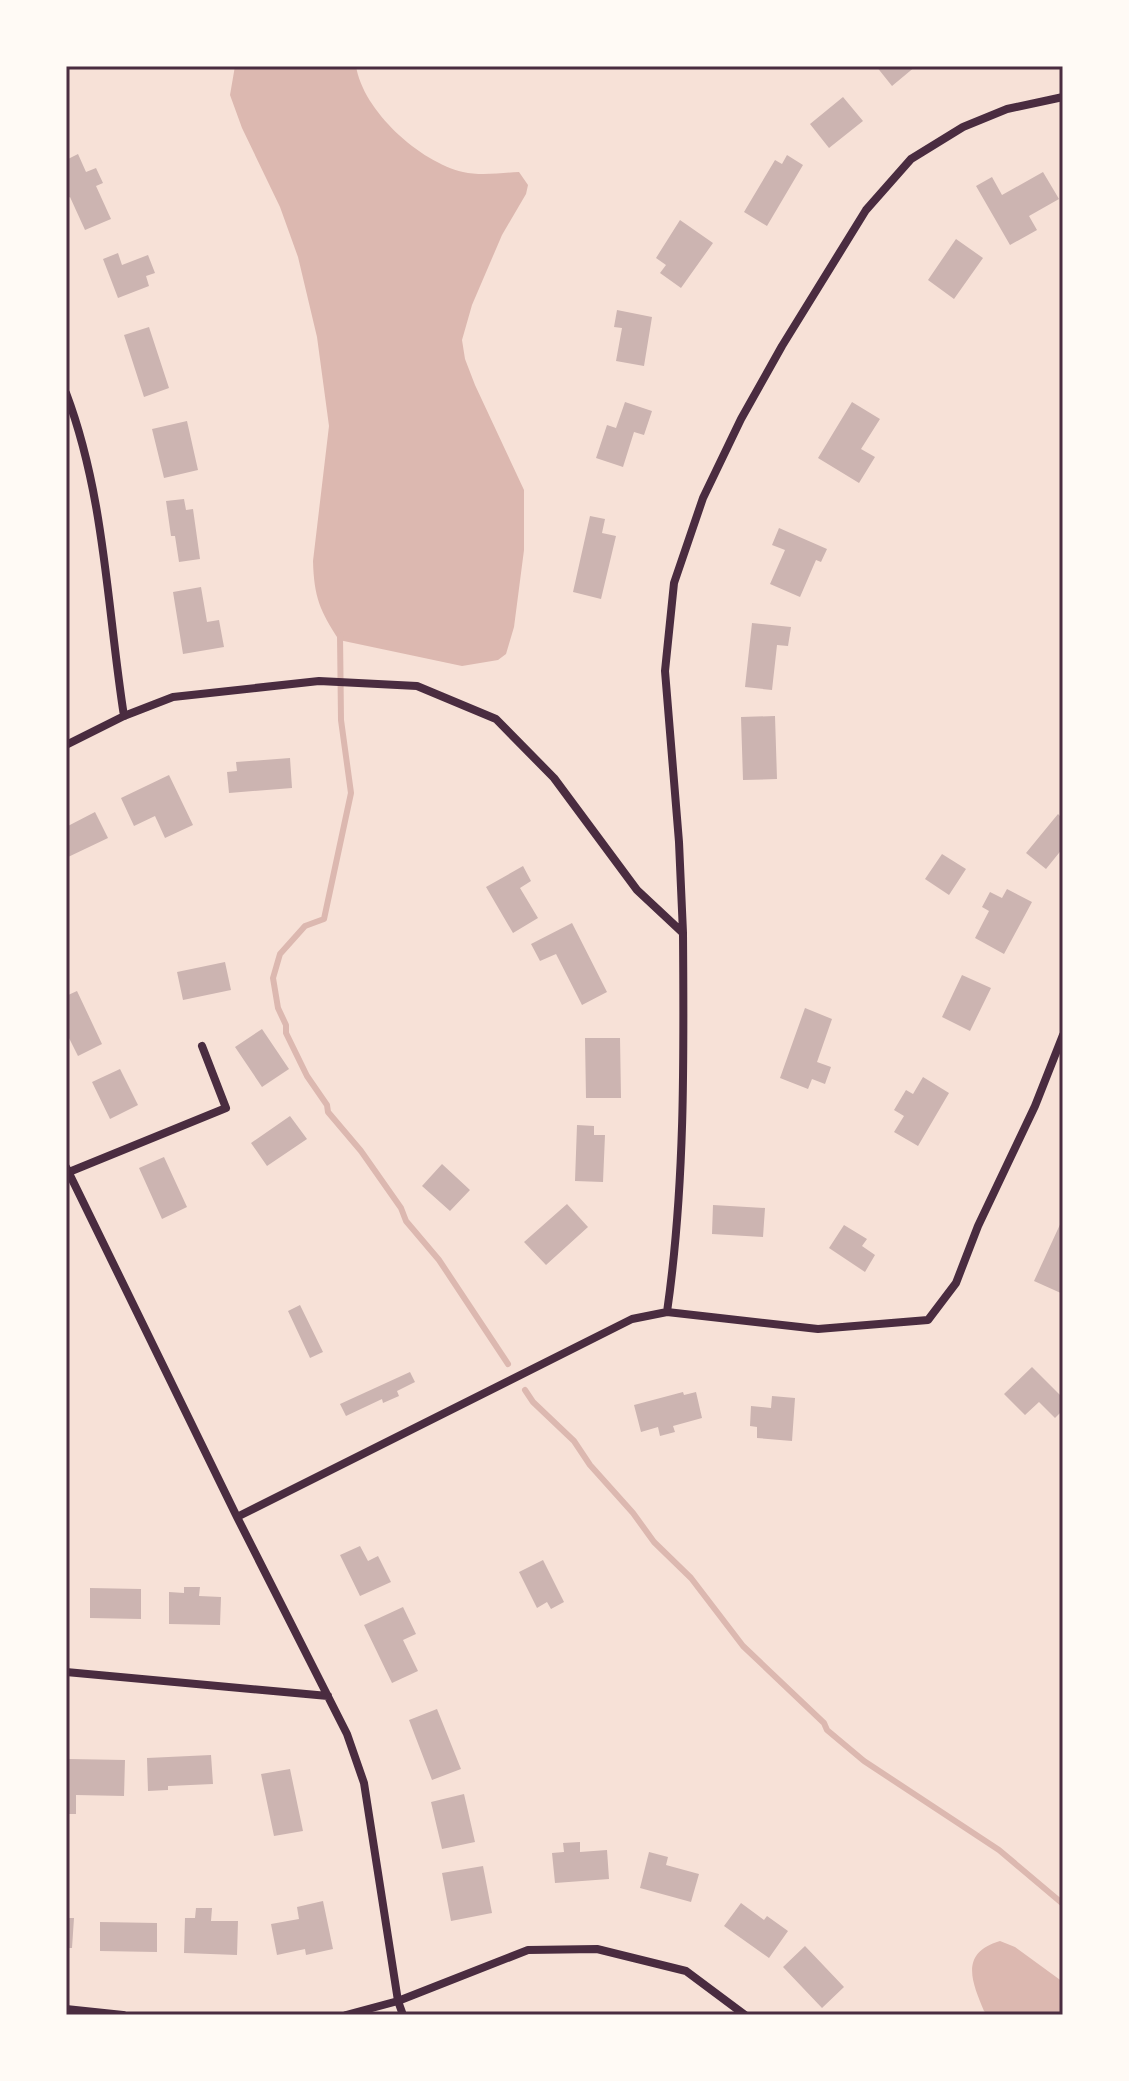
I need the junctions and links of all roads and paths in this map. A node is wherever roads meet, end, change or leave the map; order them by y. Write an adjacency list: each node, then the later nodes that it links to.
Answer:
1 (1063, 97): 5 (street)
2 (66, 393): 3 (street)
3 (124, 716): 4 (street); 5 (street)
4 (66, 745)
5 (683, 933): 9 (street)
6 (1063, 1035): 9 (street)
7 (202, 1046): 8 (street)
8 (67, 1170): 10 (street)
9 (667, 1312): 10 (street)
10 (237, 1517): 12 (street)
11 (66, 1672): 12 (street)
12 (328, 1696): 13 (street)
13 (398, 2001): 16 (street); 17 (street); 18 (street)
14 (66, 2009): 15 (street)
15 (123, 2015)
16 (346, 2015)
17 (403, 2015)
18 (745, 2015)

